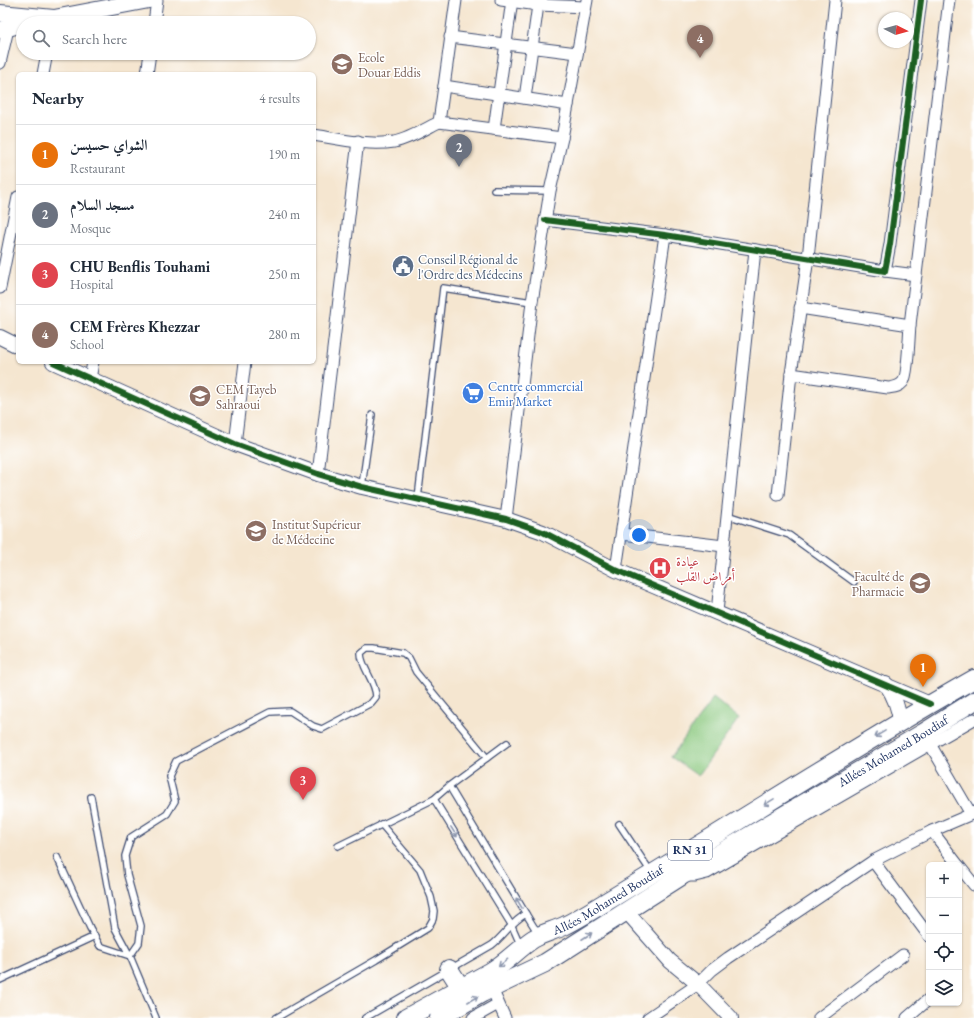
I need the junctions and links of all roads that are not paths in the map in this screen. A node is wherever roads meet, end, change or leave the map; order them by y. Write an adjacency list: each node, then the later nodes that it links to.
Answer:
1 (148, 0): 10 (main road)
2 (157, 0): 11 (street)
3 (456, 0): 14 (street)
4 (508, 0): 9 (street); 15 (street)
5 (835, 0): 38 (street)
6 (920, 0): 39 (street)
7 (949, 0): 40 (street)
8 (586, 4): 9 (street); 17 (street)
9 (538, 5): 16 (street)
10 (70, 16)
11 (155, 16)
12 (5, 18): 13 (main road); 20 (street)
13 (16, 18)
14 (450, 37): 15 (street); 23 (street)
15 (506, 44): 16 (street); 24 (street)
16 (531, 47): 17 (street); 25 (street)
17 (577, 53): 26 (street)
18 (46, 60): 21 (street)
19 (149, 60): 22 (street)
20 (0, 64)
21 (43, 72)
22 (147, 72)
23 (444, 86): 24 (street); 27 (street)
24 (498, 94): 25 (street); 28 (street)
25 (525, 98): 26 (street)
26 (568, 105): 30 (street)
27 (439, 122): 28 (street); 31 (street)
28 (494, 129): 30 (street)
29 (316, 135): 31 (street)
30 (562, 138): 33 (street)
31 (358, 141): 54 (street)
32 (494, 190): 33 (lane)
33 (550, 191): 35 (street)
34 (16, 208): 41 (street)
35 (545, 220): 36 (street); 42 (street)
36 (665, 235): 37 (street); 60 (street)
37 (755, 250): 38 (street); 58 (street)
38 (808, 258): 39 (street); 43 (street)
39 (885, 271): 40 (street)
40 (916, 274): 44 (street)
41 (0, 288)
42 (532, 302): 57 (lane); 59 (street)
43 (800, 308): 44 (street); 50 (street)
44 (910, 325): 50 (street)
45 (0, 337): 46 (street)
46 (16, 345)
47 (57, 364): 51 (street)
48 (93, 364): 51 (street)
49 (245, 364): 53 (street)
50 (791, 374): 56 (street)
51 (90, 379): 53 (street)
52 (372, 415): 55 (lane)
53 (235, 444): 54 (street)
54 (318, 474): 55 (street)
55 (362, 486): 57 (street)
56 (778, 495)
57 (418, 499): 59 (street)
58 (727, 514): 61 (street); 63 (lane)
59 (506, 519): 62 (street)
60 (622, 534): 61 (street); 62 (street)
61 (724, 546): 64 (street)
62 (616, 570): 64 (street)
63 (854, 582)
64 (717, 612): 66 (street)
65 (974, 679): 68 (main road, Allées Mohamed Boudiaf / RN 31)
66 (886, 684): 68 (street); 70 (street)
67 (974, 701): 71 (main road, Allées Mohamed Boudiaf / RN 31)
68 (930, 704): 70 (main road, Allées Mohamed Boudiaf / RN 31)
69 (974, 719): 71 (street)
70 (900, 722): 86 (main road, Allées Mohamed Boudiaf / RN 31, one-way to 86)
71 (927, 739): 77 (street); 88 (main road, Allées Mohamed Boudiaf / RN 31)
72 (507, 743): 73 (lane)
73 (487, 758): 74 (lane); 97 (lane)
74 (449, 786): 76 (lane); 89 (lane, one-way to 74)
75 (91, 797): 97 (lane)
76 (434, 799): 78 (lane); 90 (lane, one-way to 90)
77 (973, 813): 80 (street)
78 (381, 824): 81 (lane); 107 (lane)
79 (619, 824): 86 (lane)
80 (932, 831): 83 (street); 84 (street)
81 (338, 846)
82 (57, 857): 93 (lane)
83 (873, 861): 92 (street); 101 (street)
84 (957, 862)
85 (962, 869): 87 (street)
86 (652, 874): 91 (main road, Allées Mohamed Boudiaf / RN 31)
87 (974, 885)
88 (626, 911): 95 (main road, Allées Mohamed Boudiaf / RN 31, one-way to 88); 101 (street)
89 (526, 914): 90 (lane); 91 (lane)
90 (512, 926): 94 (lane); 98 (lane)
91 (542, 934): 94 (main road, Allées Mohamed Boudiaf / RN 31); 95 (main road)
92 (928, 934)
93 (95, 936): 97 (lane); 100 (lane)
94 (522, 948): 99 (main road); 102 (main road, Allées Mohamed Boudiaf / RN 31, one-way to 102)
95 (557, 955): 99 (main road, Allées Mohamed Boudiaf / RN 31)
96 (903, 955): 114 (street)
97 (130, 956): 106 (lane)
98 (449, 969): 102 (main road); 108 (lane)
99 (532, 969): 103 (main road, Allées Mohamed Boudiaf / RN 31)
100 (0, 980)
101 (698, 984): 105 (street); 113 (street)
102 (461, 988): 109 (main road, Allées Mohamed Boudiaf / RN 31)
103 (495, 996): 110 (main road, Allées Mohamed Boudiaf / RN 31, one-way to 103); 111 (street); 112 (street)
104 (926, 1002): 115 (street)
105 (725, 1016)
106 (156, 1018)
107 (276, 1018)
108 (365, 1018)
109 (406, 1018)
110 (439, 1018)
111 (473, 1018)
112 (505, 1018)
113 (648, 1018)
114 (819, 1018)
115 (907, 1018)

